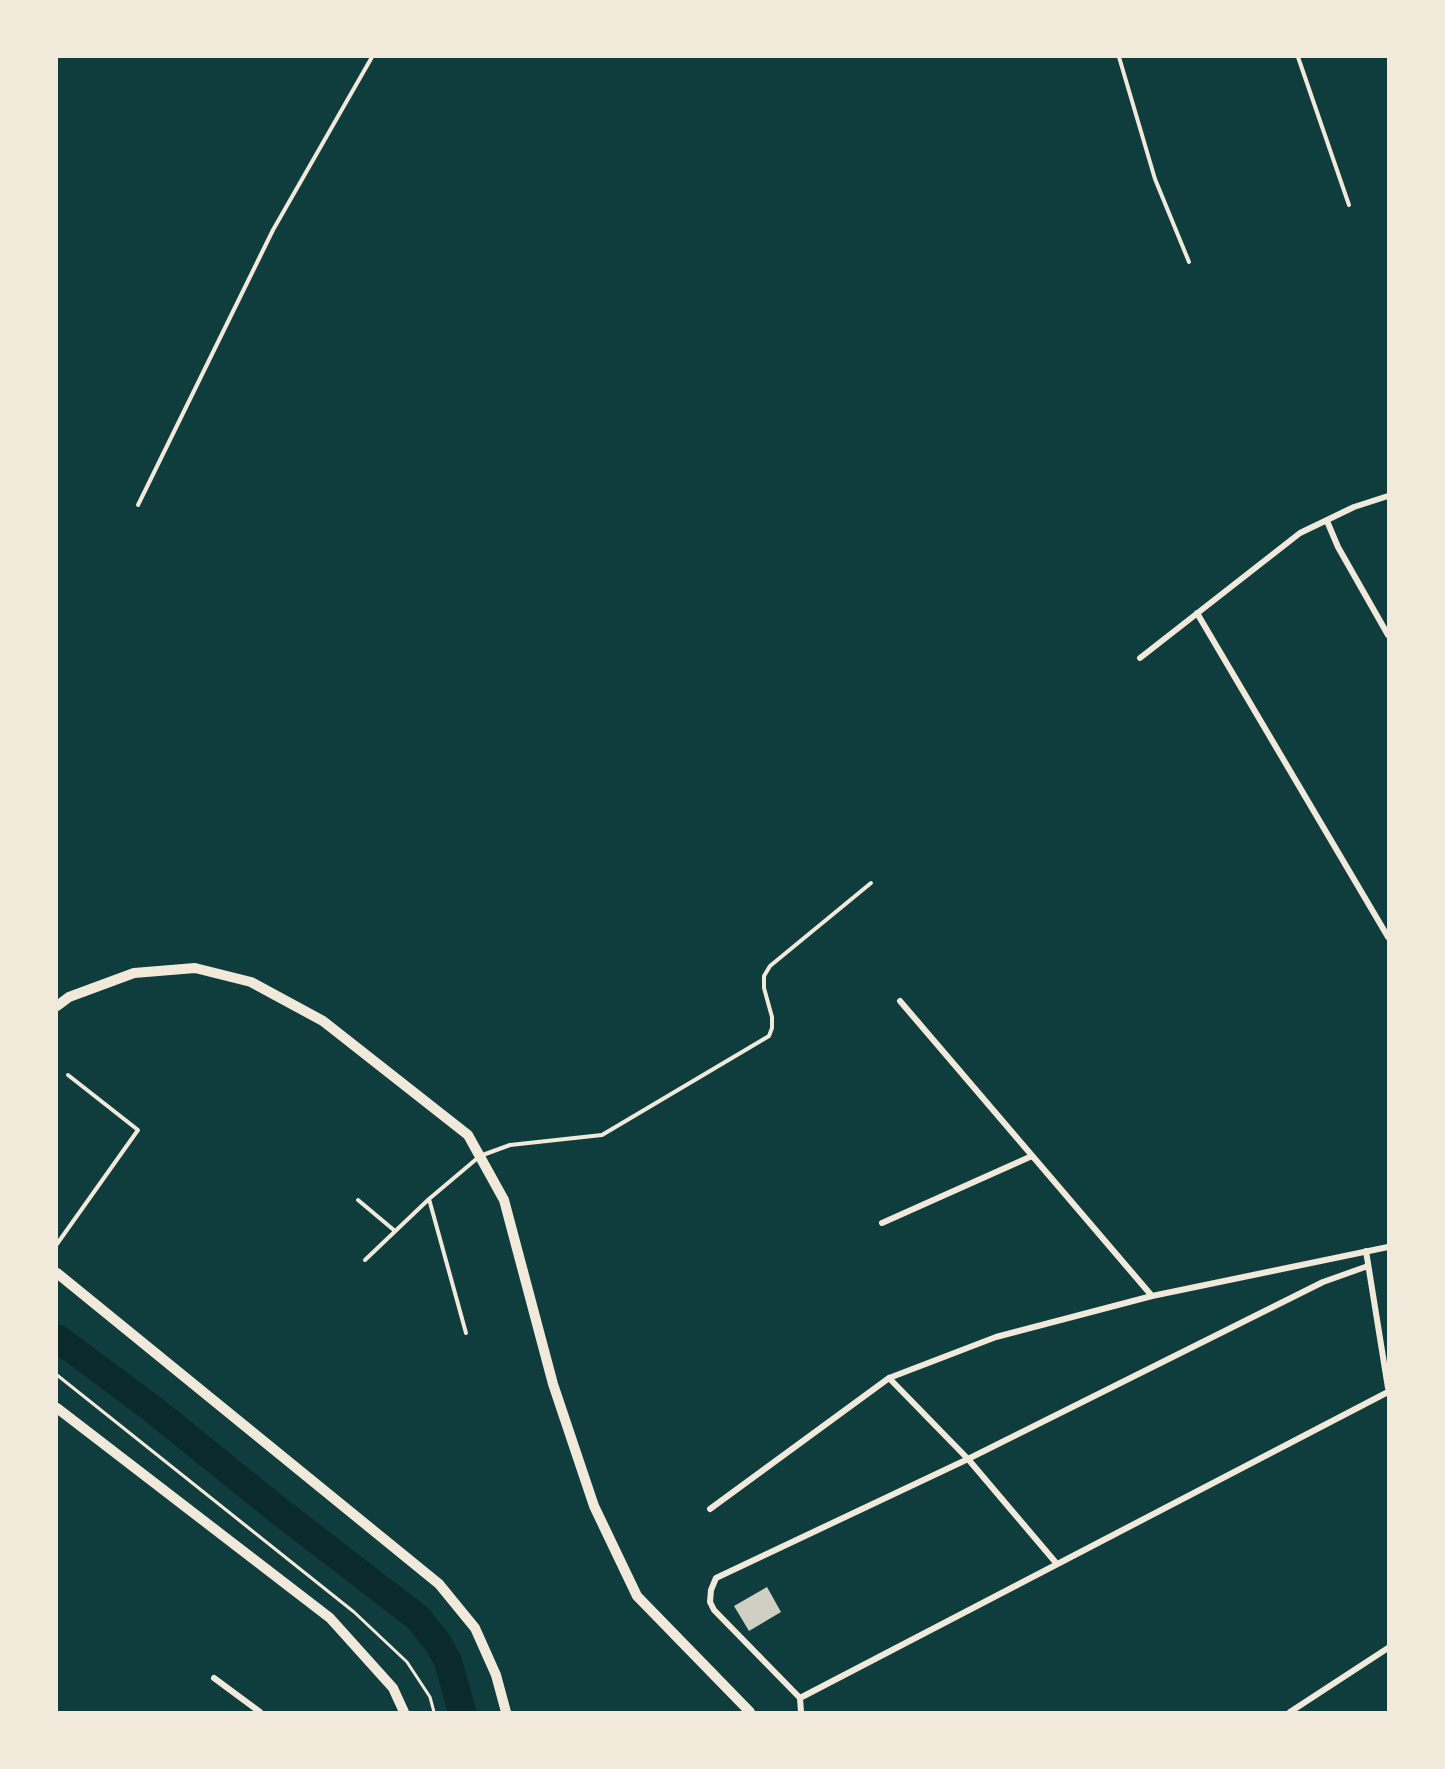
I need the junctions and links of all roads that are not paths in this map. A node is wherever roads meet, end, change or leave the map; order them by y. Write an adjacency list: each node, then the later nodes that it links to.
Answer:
1 (372, 57): 7 (lane)
2 (1119, 57): 5 (lane)
3 (1298, 57): 4 (lane)
4 (1349, 205)
5 (1189, 262)
6 (1388, 496): 8 (street)
7 (138, 506)
8 (1327, 521): 9 (street); 10 (street)
9 (1197, 613): 11 (street); 13 (street)
10 (1388, 635)
11 (1140, 658)
12 (871, 883): 17 (lane)
13 (1388, 937)
14 (900, 1001): 18 (street)
15 (57, 1006): 17 (main road)
16 (68, 1075): 23 (lane)
17 (480, 1156): 19 (lane); 43 (main road)
18 (1032, 1156): 21 (street); 29 (street)
19 (429, 1199): 22 (lane); 30 (lane)
20 (358, 1200): 22 (lane)
21 (882, 1223)
22 (395, 1231): 26 (lane)
23 (57, 1244)
24 (1388, 1247): 25 (street)
25 (1366, 1251): 27 (street); 29 (street)
26 (365, 1260)
27 (1368, 1266): 32 (street); 34 (street)
28 (57, 1273): 42 (main road)
29 (1152, 1296): 31 (street)
30 (466, 1333)
31 (890, 1378): 34 (street); 35 (street)
32 (1388, 1390): 36 (street)
33 (57, 1408): 41 (main road)
34 (969, 1459): 36 (street); 39 (street)
35 (710, 1509)
36 (1057, 1564): 39 (street)
37 (1388, 1648): 45 (street)
38 (214, 1678): 40 (street)
39 (800, 1698): 44 (street)
40 (260, 1712)
41 (404, 1712)
42 (506, 1712)
43 (750, 1712)
44 (801, 1712)
45 (1290, 1712)

